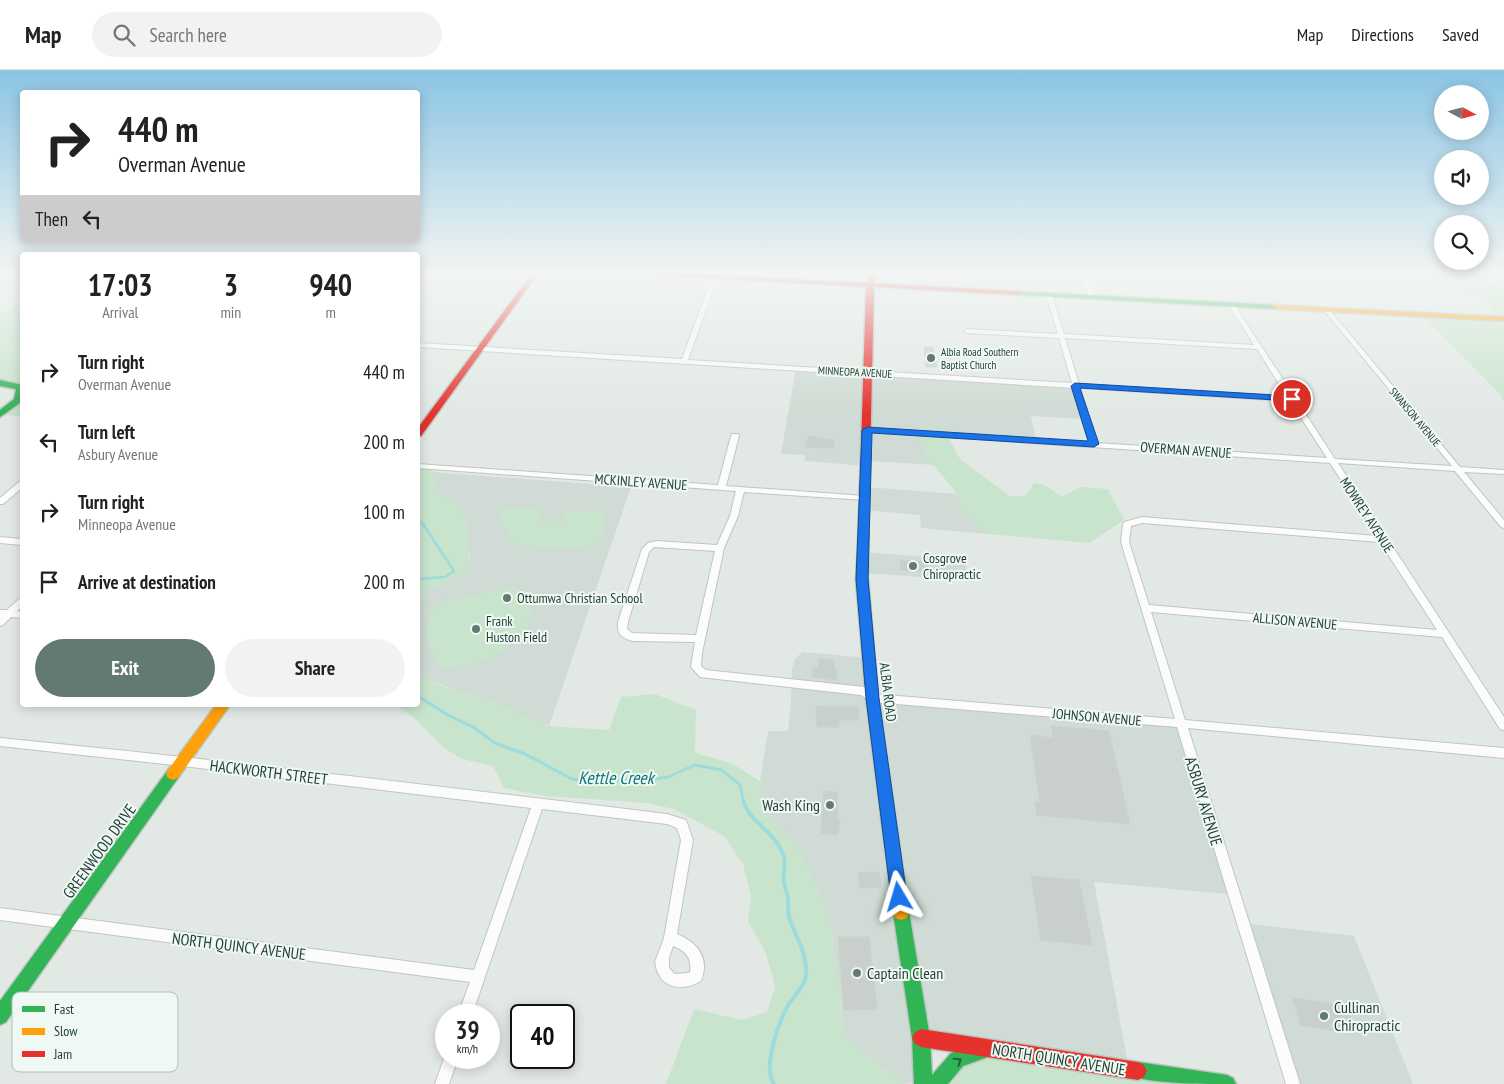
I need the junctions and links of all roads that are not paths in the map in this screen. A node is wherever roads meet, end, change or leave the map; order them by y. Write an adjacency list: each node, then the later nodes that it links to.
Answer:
1 (502, 319): 11 (street)
2 (699, 319): 12 (street)
3 (869, 319): 13 (street, ALBIA ROAD)
4 (1056, 319): 8 (street)
5 (1241, 319): 10 (street, MOWREY AVENUE)
6 (1335, 319): 26 (street, SWANSON AVENUE)
7 (967, 331): 8 (street)
8 (1061, 336): 10 (street); 15 (street)
9 (420, 345): 11 (street, MINNEOPA AVENUE)
10 (1259, 347): 18 (street, MOWREY AVENUE)
11 (480, 349): 12 (street, MINNEOPA AVENUE); 21 (street)
12 (684, 362): 13 (street, MINNEOPA AVENUE)
13 (868, 372): 15 (street, MINNEOPA AVENUE); 20 (street, ALBIA ROAD)
14 (0, 383): 16 (street)
15 (1075, 386): 18 (street, MINNEOPA AVENUE); 23 (street)
16 (20, 387)
17 (20, 398): 19 (street)
18 (1292, 399): 24 (street, MOWREY AVENUE)
19 (0, 414)
20 (867, 430): 23 (street, OVERMAN AVENUE); 31 (street, ALBIA ROAD)
21 (420, 431)
22 (735, 436): 29 (street)
23 (1094, 444): 24 (street, OVERMAN AVENUE)
24 (1332, 460): 26 (street, OVERMAN AVENUE); 34 (street, MOWREY AVENUE)
25 (420, 466): 29 (street, MCKINLEY AVENUE)
26 (1458, 469): 27 (street, OVERMAN AVENUE); 33 (street, SWANSON AVENUE)
27 (1504, 472)
28 (20, 486): 32 (street)
29 (721, 488): 30 (street, MCKINLEY AVENUE)
30 (740, 490): 31 (street, MCKINLEY AVENUE); 37 (street)
31 (865, 498): 45 (street, ALBIA ROAD)
32 (0, 502)
33 (1504, 525)
34 (1383, 539): 39 (street, ASBURY AVENUE); 43 (street, MOWREY AVENUE)
35 (0, 540): 36 (street)
36 (20, 542)
37 (720, 548): 44 (street); 44 (street)
38 (20, 602): 40 (street)
39 (1146, 608): 43 (street, ALLISON AVENUE); 47 (street, ASBURY AVENUE)
40 (5, 613): 41 (street); 42 (street)
41 (20, 615)
42 (0, 623)
43 (1444, 634): 48 (street, MOWREY AVENUE)
44 (700, 639): 45 (street, JOHNSON AVENUE)
45 (872, 698): 47 (street, JOHNSON AVENUE); 61 (street, ALBIA ROAD)
46 (222, 707): 51 (street, GREENWOOD DRIVE)
47 (1181, 725): 50 (street, JOHNSON AVENUE); 68 (street, ASBURY AVENUE)
48 (1504, 726)
49 (0, 742): 51 (street, HACKWORTH STREET)
50 (1504, 753)
51 (183, 761): 52 (street, HACKWORTH STREET); 54 (street, GREENWOOD DRIVE)
52 (538, 803): 55 (street, HACKWORTH STREET); 56 (street)
53 (0, 914): 54 (street, NORTH QUINCY AVENUE)
54 (66, 924): 56 (street, NORTH QUINCY AVENUE); 57 (street, GREENWOOD DRIVE)
55 (670, 938)
56 (478, 977): 59 (street)
57 (17, 992)
58 (12, 999): 60 (street, GREENWOOD DRIVE)
59 (469, 1004)
60 (0, 1016)
61 (921, 1038): 62 (street, NORTH QUINCY AVENUE); 65 (street, ALBIA ROAD)
62 (988, 1048): 66 (street, one-way to 62); 67 (street, NORTH QUINCY AVENUE)
63 (447, 1069): 64 (street)
64 (442, 1084)
65 (923, 1084)
66 (936, 1084)
67 (1227, 1084)
68 (1293, 1084)

